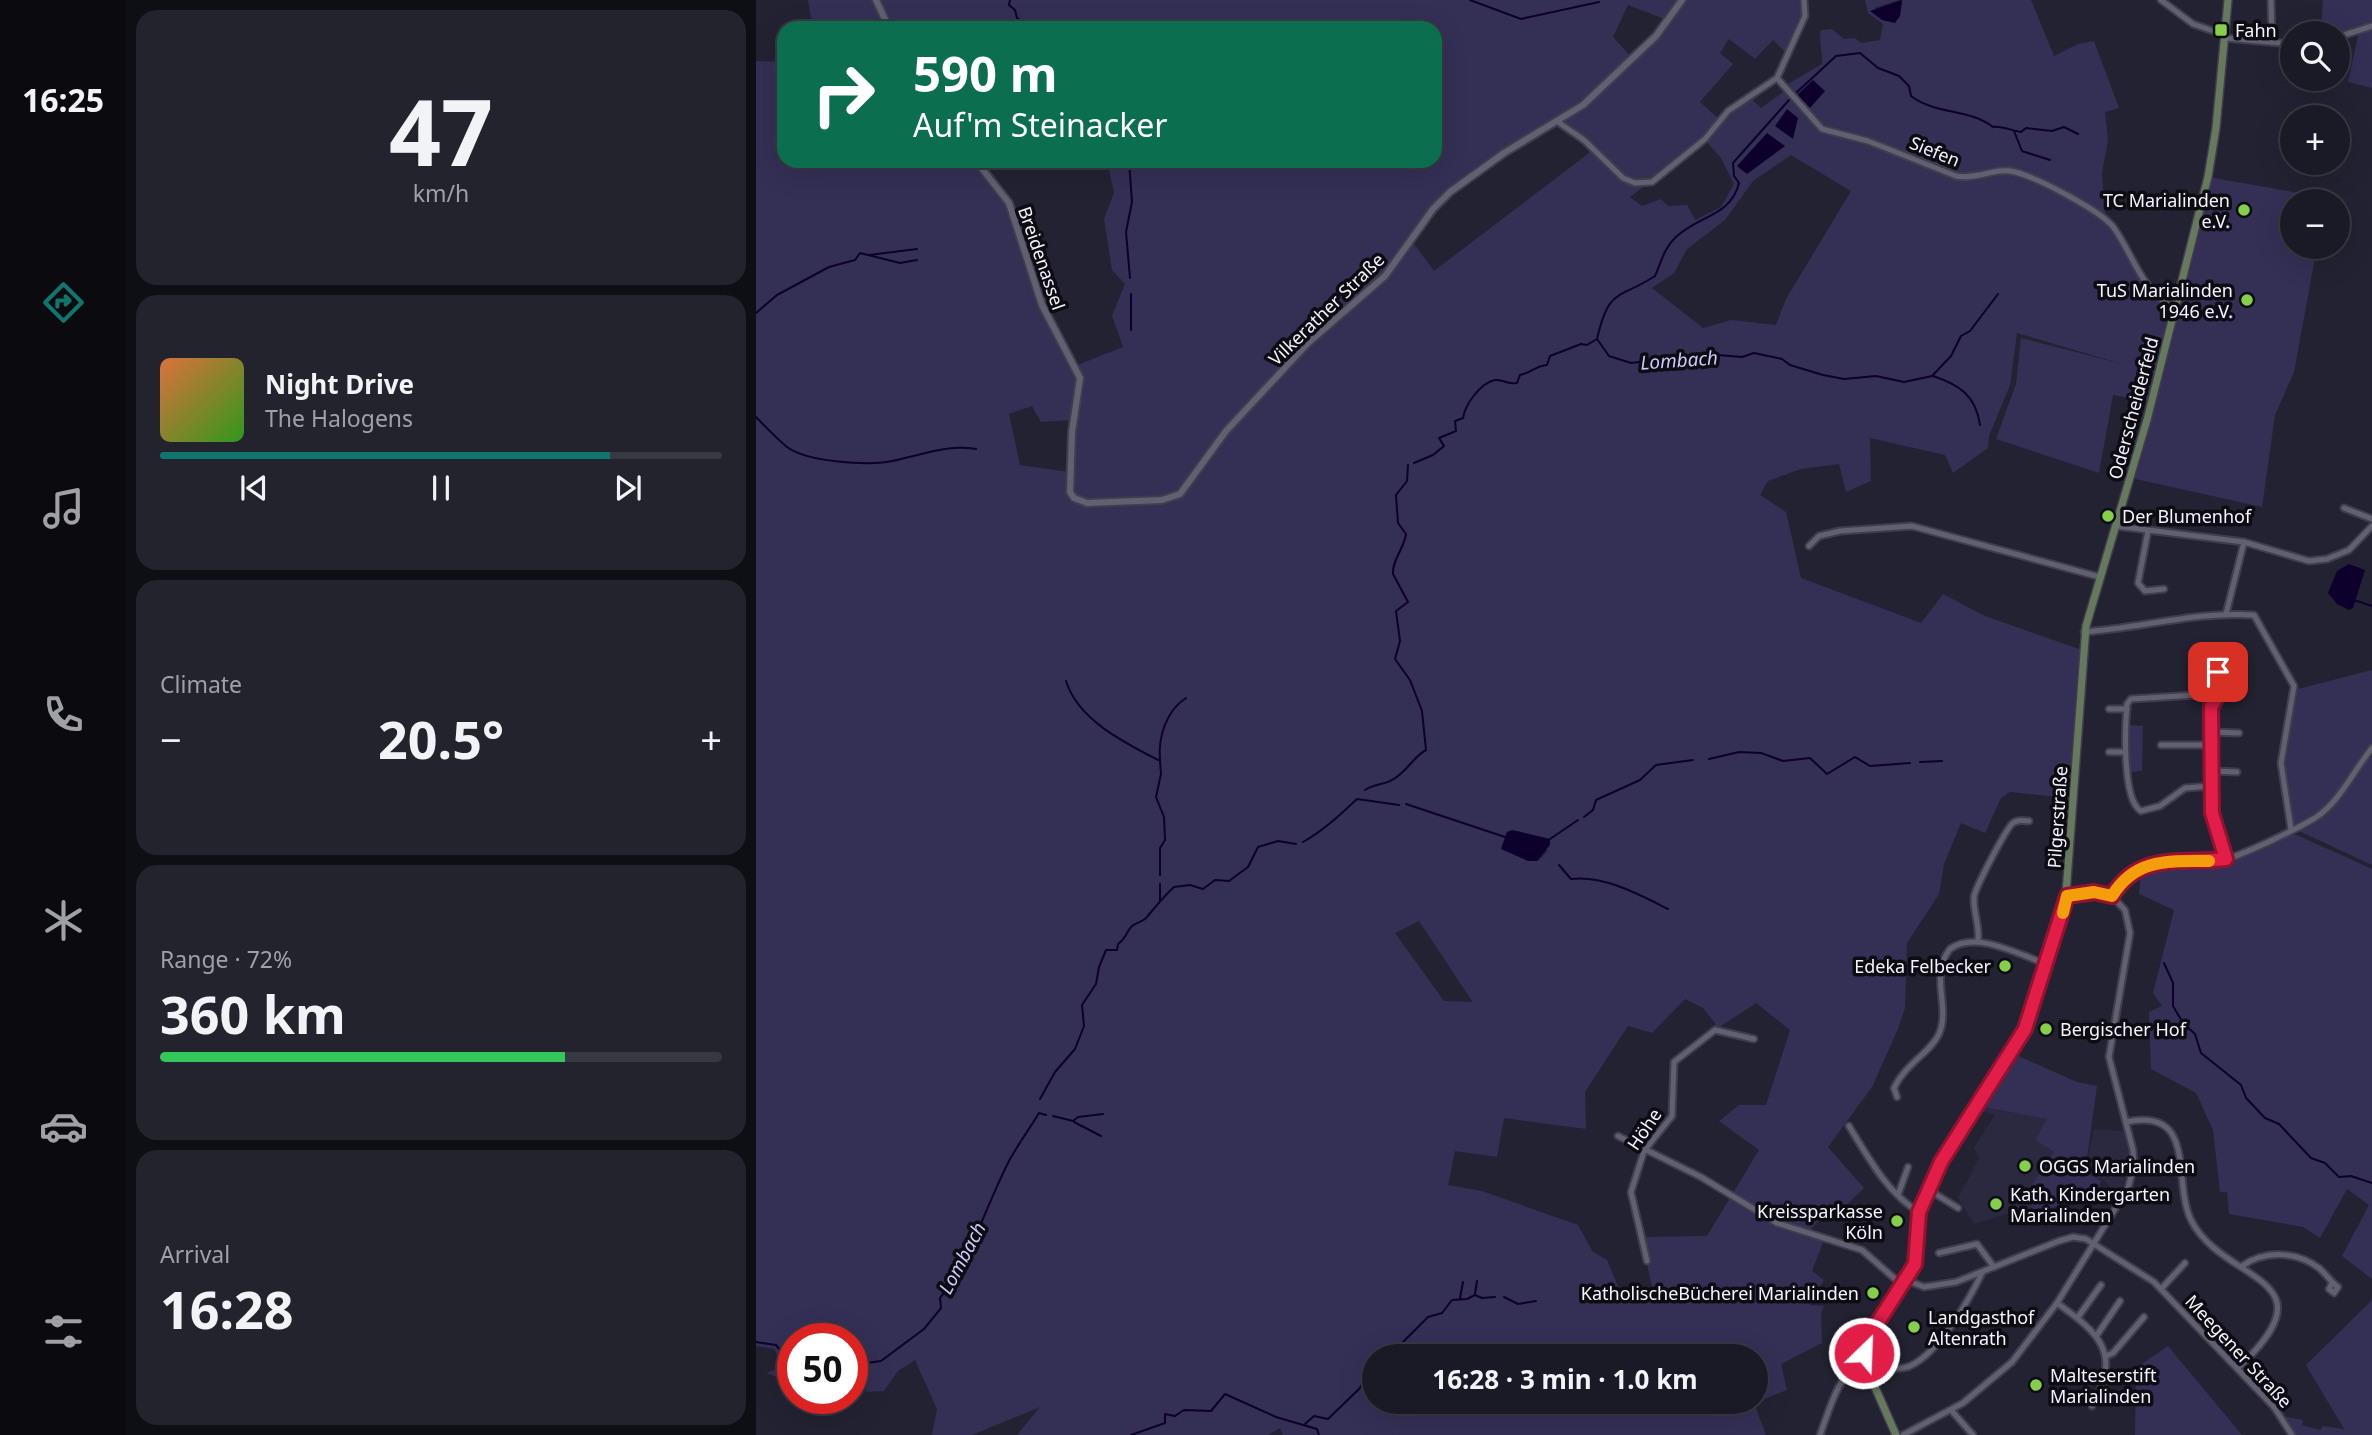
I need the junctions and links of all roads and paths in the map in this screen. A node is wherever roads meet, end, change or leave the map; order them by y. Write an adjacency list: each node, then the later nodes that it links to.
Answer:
1 (876, 0): 7 (street)
2 (1682, 0): 14 (street, Vilkerather Straße)
3 (1804, 0): 13 (street)
4 (2161, 0): 10 (street)
5 (2228, 0): 10 (main road, Oderscheiderfeld)
6 (2271, 0): 11 (street)
7 (886, 21)
8 (2372, 26): 9 (street)
9 (2350, 33)
10 (2225, 37): 11 (street); 16 (main road, Oderscheiderfeld)
11 (2272, 41): 12 (street)
12 (2280, 42)
13 (1777, 78): 14 (street); 16 (street, Siefen)
14 (1558, 122): 17 (street, Vilkerather Straße)
15 (982, 168): 17 (street, Breidenassel)
16 (2175, 309): 20 (main road, Oderscheiderfeld)
17 (1070, 492)
18 (2344, 508): 19 (street)
19 (2372, 519)
20 (2116, 526): 22 (street); 25 (main road, Oderscheiderfeld)
21 (2372, 526): 23 (street)
22 (2148, 531): 23 (street); 26 (street)
23 (2244, 542): 27 (street)
24 (1809, 546): 25 (street)
25 (2100, 577): 28 (main road, Oderscheiderfeld)
26 (2164, 589)
27 (2226, 614): 28 (street); 45 (street)
28 (2084, 632): 33 (main road, Oderscheiderfeld)
29 (2218, 662): 30 (street)
30 (2211, 707): 32 (street); 34 (street)
31 (2109, 709): 32 (street)
32 (2127, 709): 39 (street)
33 (2078, 732): 47 (main road, Pilgerstraße)
34 (2213, 732): 35 (street); 37 (street)
35 (2239, 733)
36 (2161, 745): 37 (street)
37 (2212, 745): 41 (street)
38 (2372, 748): 45 (street)
39 (2125, 751): 40 (street); 43 (street)
40 (2109, 752)
41 (2212, 771): 42 (street); 43 (street)
42 (2237, 772)
43 (2211, 786): 46 (street)
44 (2029, 821): 49 (street)
45 (2291, 829): 46 (street)
46 (2226, 859): 48 (street)
47 (2067, 896): 48 (street); 50 (main road, Pilgerstraße)
48 (2112, 896): 53 (street)
49 (1978, 941): 50 (street); 52 (street)
50 (2047, 964): 58 (main road, Pilgerstraße)
51 (1754, 1039): 56 (street, Höhe)
52 (1897, 1097)
53 (2126, 1122): 62 (street); 66 (street)
54 (1849, 1126): 59 (street)
55 (1618, 1136): 56 (street)
56 (1643, 1151): 64 (street, Höhe); 69 (street)
57 (1908, 1167): 59 (street)
58 (1929, 1190): 60 (street); 61 (main road, Pilgerstraße)
59 (1898, 1195): 61 (street)
60 (1958, 1208)
61 (1919, 1212): 69 (main road, Pilgerstraße)
62 (2094, 1245): 67 (street); 72 (street, Meegener Straße); 74 (street)
63 (1939, 1253): 67 (street)
64 (1647, 1261)
65 (2185, 1263): 72 (street, Meegener Straße)
66 (2242, 1266): 70 (street); 80 (street)
67 (1993, 1267): 68 (street)
68 (1982, 1273): 69 (street); 81 (street)
69 (1904, 1283): 79 (main road, Pilgerstraße)
70 (2332, 1283)
71 (2101, 1286): 76 (street)
72 (2161, 1289): 80 (street, Meegener Straße)
73 (2120, 1301): 77 (street)
74 (2057, 1303): 76 (street); 83 (street)
75 (2144, 1317): 78 (street)
76 (2078, 1318): 77 (street)
77 (2097, 1335): 78 (street)
78 (2106, 1356): 82 (street)
79 (1864, 1359): 84 (street); 85 (main road)
80 (2238, 1368): 88 (street, Meegener Straße)
81 (1884, 1370)
82 (2092, 1406)
83 (1951, 1410): 86 (street); 87 (street)
84 (1820, 1435)
85 (1896, 1435)
86 (1903, 1435)
87 (1973, 1435)
88 (2292, 1435)

